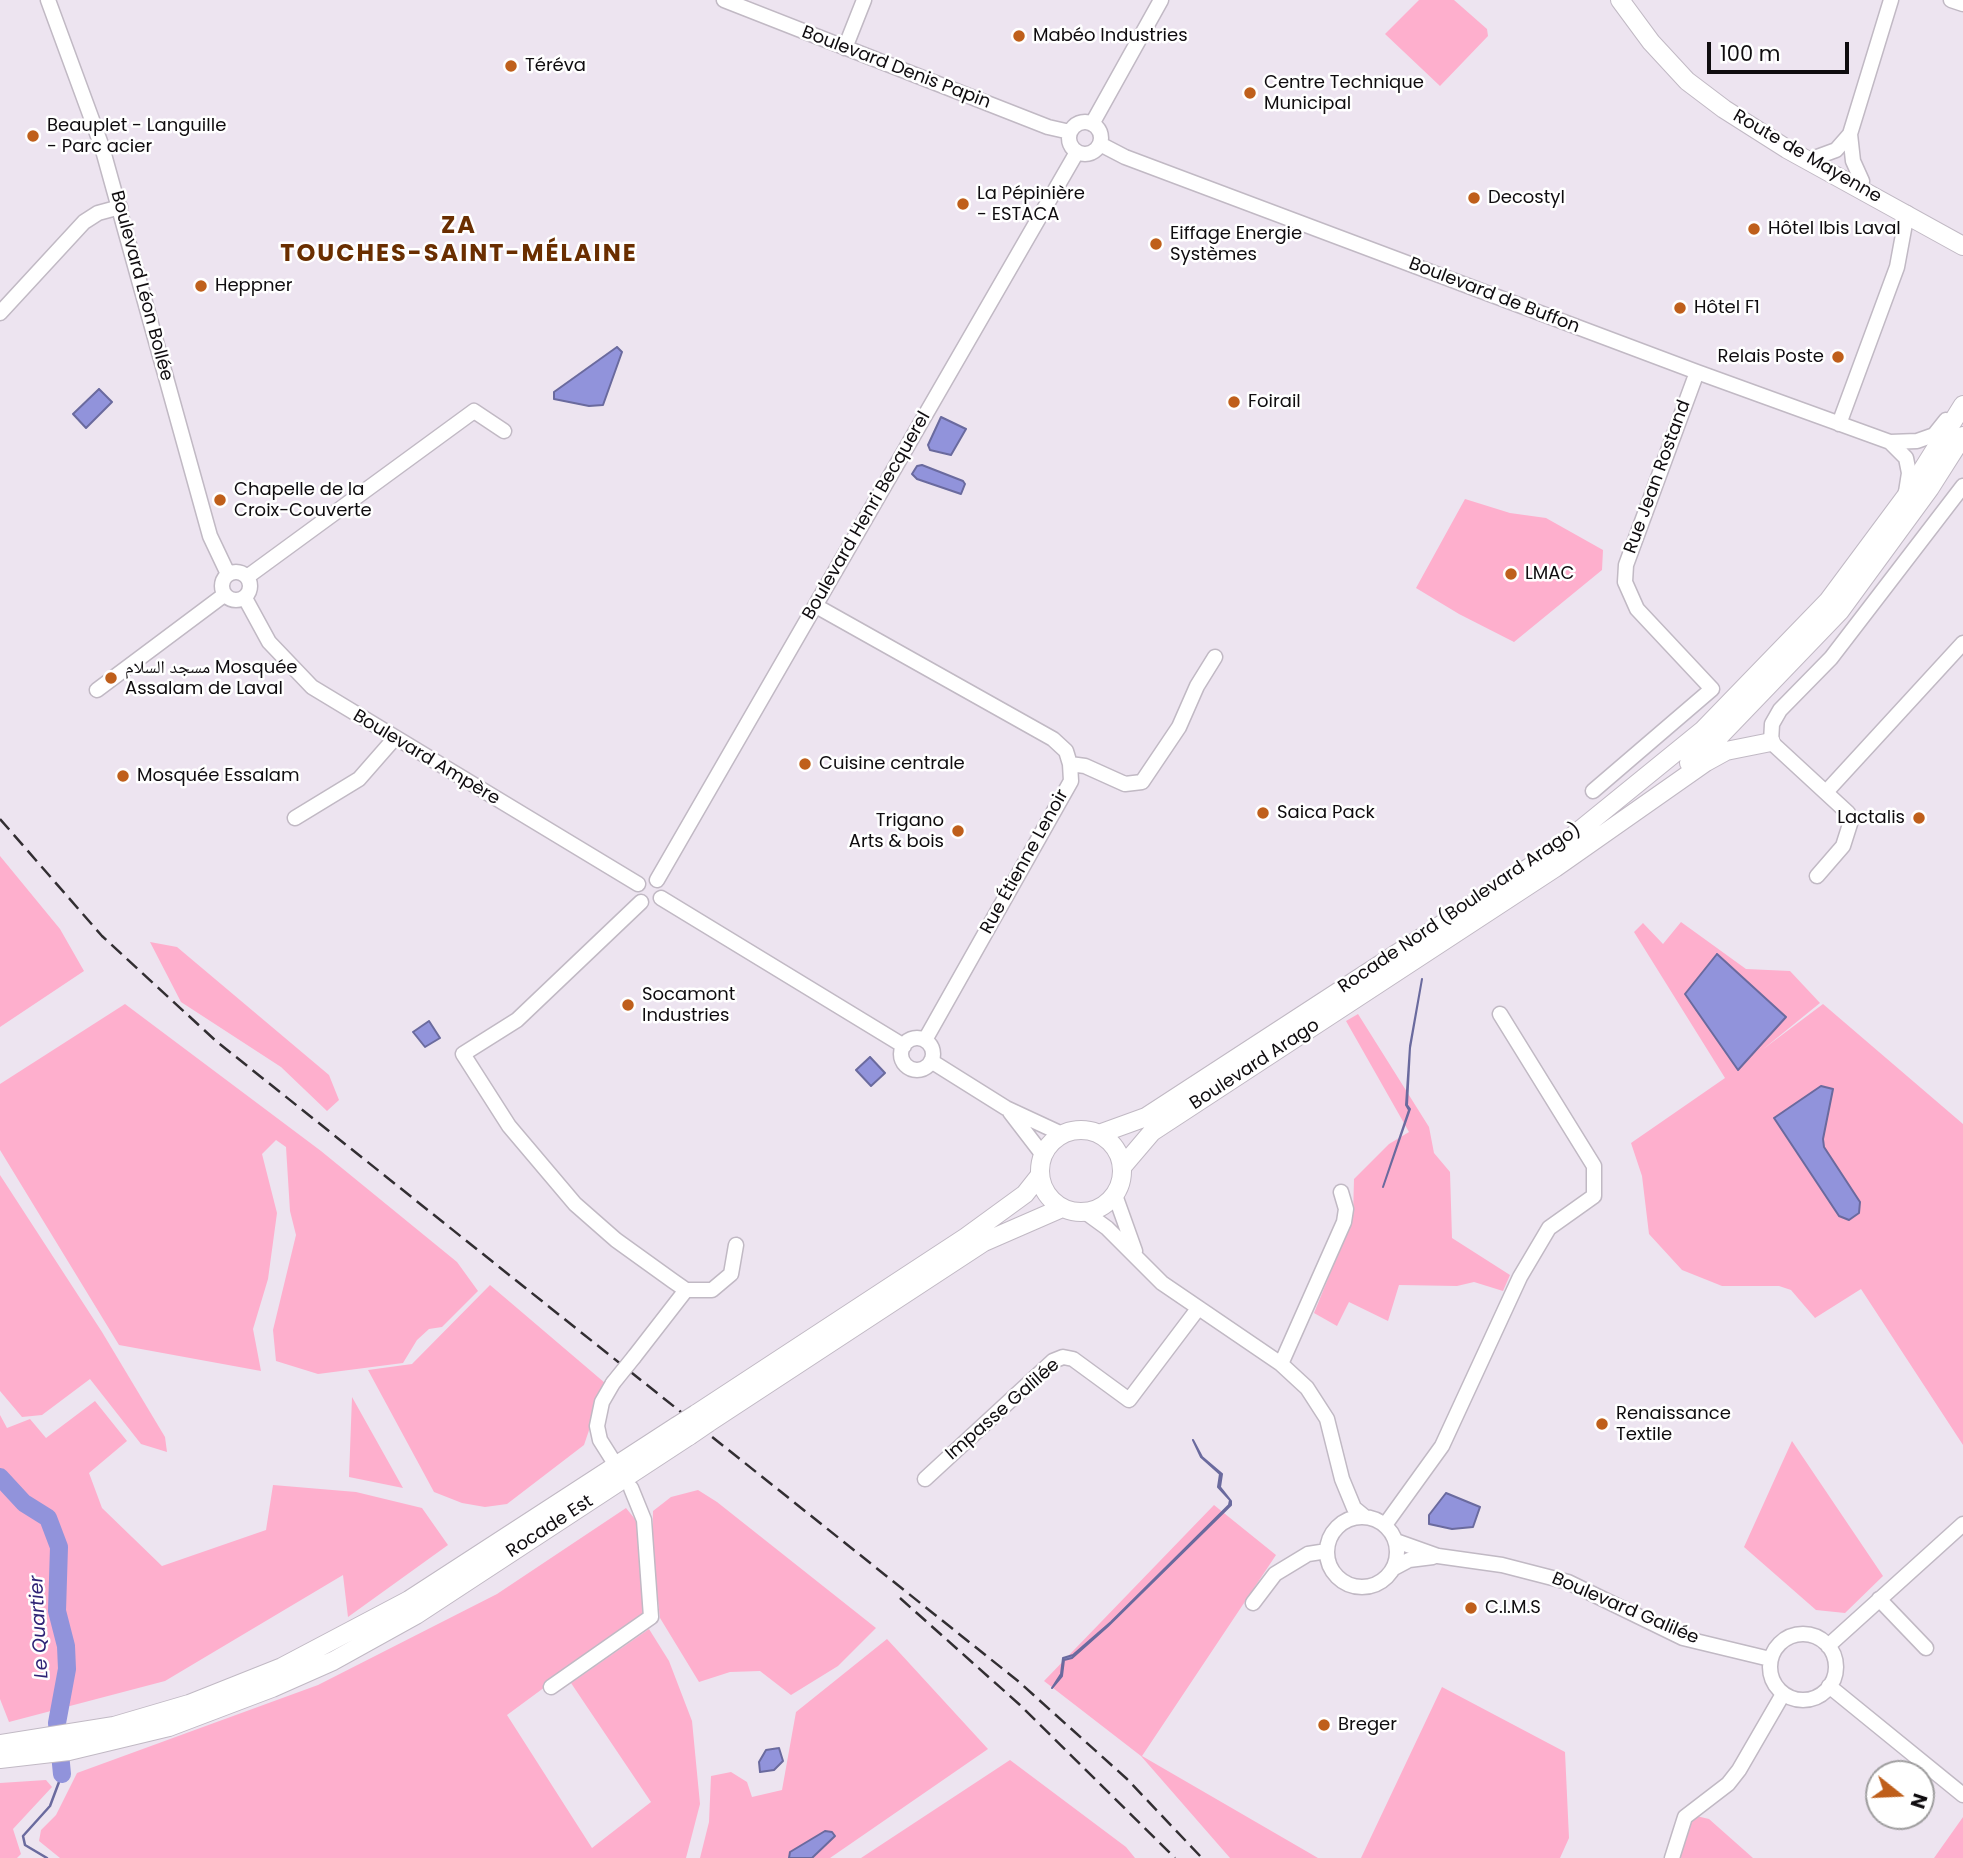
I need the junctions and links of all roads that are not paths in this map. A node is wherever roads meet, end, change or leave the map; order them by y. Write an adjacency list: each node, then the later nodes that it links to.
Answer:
1 (48, 0): 18 (street, Boulevard Léon Bollée)
2 (724, 0): 9 (street, Boulevard Denis Papin)
3 (864, 0): 9 (street)
4 (1161, 0): 11 (street)
5 (1620, 0): 10 (main road, Route de Mayenne)
6 (1891, 0): 13 (street)
7 (1951, 0): 8 (street)
8 (1963, 4)
9 (845, 48): 12 (street, Boulevard Denis Papin)
10 (1724, 109): 16 (main road, Route de Mayenne); 19 (main road, Route de Mayenne)
11 (1092, 124): 12 (street); 14 (street)
12 (1070, 132): 15 (street)
13 (1850, 134): 16 (street); 17 (street)
14 (1100, 144): 15 (street); 23 (street, Boulevard de Buffon)
15 (1077, 152): 35 (street, Boulevard Henri Becquerel)
16 (1817, 157): 17 (main road, Route de Mayenne)
17 (1862, 181): 20 (main road, Route de Mayenne)
18 (120, 207): 22 (street); 31 (street, Boulevard Léon Bollée)
19 (1907, 213): 21 (main road, Route de Mayenne); 25 (street)
20 (1963, 232)
21 (1963, 246)
22 (0, 313)
23 (1697, 372): 25 (street, Boulevard de Buffon); 42 (street, Rue Jean Rostand)
24 (1963, 403): 28 (street); 30 (main road, Rocade Nord (Boulevard Arago))
25 (1839, 424): 28 (street, Boulevard de Buffon)
26 (505, 431): 32 (street)
27 (1963, 436): 45 (main road)
28 (1890, 442): 30 (street)
29 (1963, 486): 40 (street)
30 (1906, 496): 57 (main road, Rocade Nord (Boulevard Arago))
31 (228, 574): 32 (street); 33 (street)
32 (247, 577): 34 (street)
33 (224, 595): 34 (street); 38 (street)
34 (245, 598): 39 (street, Boulevard Ampère)
35 (816, 606): 41 (street); 47 (street, Boulevard Henri Becquerel)
36 (1963, 643): 43 (street)
37 (1215, 657): 41 (street)
38 (97, 690)
39 (394, 738): 44 (street); 48 (street, Boulevard Ampère)
40 (1771, 742): 43 (street); 45 (main road)
41 (1070, 764): 52 (street, Rue Étienne Lenoir)
42 (1593, 791)
43 (1827, 791): 46 (street)
44 (295, 818)
45 (1606, 832): 59 (main road, Boulevard Arago)
46 (1817, 876)
47 (657, 880): 48 (street); 49 (street)
48 (638, 884): 50 (street)
49 (661, 898): 50 (street); 53 (street)
50 (641, 902): 67 (street)
51 (1500, 1014): 78 (street)
52 (925, 1040): 53 (street); 54 (street)
53 (904, 1046): 54 (street)
54 (931, 1061): 55 (street)
55 (1006, 1108): 56 (street); 58 (street)
56 (1062, 1134): 57 (main road); 58 (main road)
57 (1100, 1134): 59 (main road)
58 (1043, 1155): 60 (main road)
59 (1122, 1166): 62 (main road)
60 (1040, 1175): 63 (main road); 70 (main road)
61 (1340, 1192): 69 (street)
62 (1115, 1195): 64 (main road); 66 (street)
63 (1062, 1208): 64 (main road); 70 (main road, Rocade Est)
64 (1085, 1212): 66 (street)
65 (736, 1245): 67 (street)
66 (1137, 1256): 68 (street)
67 (686, 1290): 71 (street, bridge)
68 (1197, 1310): 69 (street); 72 (street, Impasse Galilée)
69 (1281, 1364): 73 (street)
70 (702, 1418): 92 (main road, Rocade Est, bridge)
71 (612, 1459)
72 (925, 1479)
73 (1342, 1479): 75 (street); 76 (street)
74 (631, 1488): 89 (street)
75 (1365, 1517): 76 (street); 78 (street)
76 (1343, 1522): 80 (street)
77 (1963, 1524): 83 (street)
78 (1385, 1525): 79 (street)
79 (1396, 1541): 81 (street, Boulevard Galilée); 82 (street)
80 (1328, 1551): 82 (street); 84 (street)
81 (1438, 1556): 82 (street, Boulevard Galilée); 87 (street, Boulevard Galilée)
82 (1394, 1568)
83 (1879, 1598): 85 (street); 86 (street)
84 (1253, 1603)
85 (1828, 1646): 87 (street); 88 (street)
86 (1926, 1648)
87 (1770, 1659): 90 (street)
88 (1829, 1686): 90 (street); 94 (street)
89 (551, 1687)
90 (1783, 1694): 95 (street)
91 (0, 1744): 92 (main road, Rocade Est)
92 (50, 1746): 93 (main road, Rocade Est)
93 (0, 1759)
94 (1963, 1795)
95 (1672, 1858)

